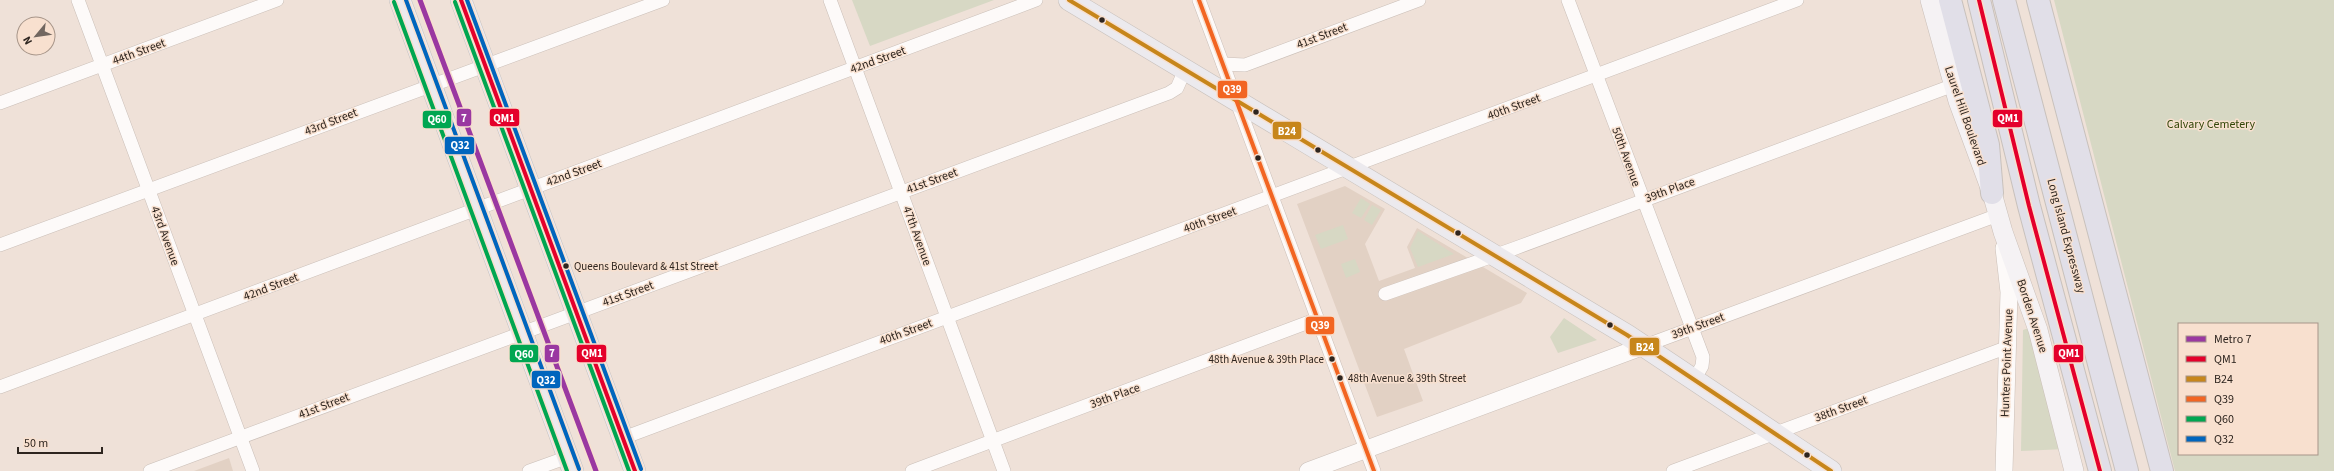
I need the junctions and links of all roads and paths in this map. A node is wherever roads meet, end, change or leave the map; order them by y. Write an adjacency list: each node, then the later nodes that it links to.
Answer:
1 (78, 0): 20 (street, 43rd Avenue)
2 (277, 0): 20 (street, 44th Street)
3 (400, 0): 26 (main road)
4 (460, 0): 21 (main road)
5 (663, 0): 21 (street, 43rd Street)
6 (830, 0): 22 (street, 47th Avenue)
7 (1036, 0): 22 (street, 42nd Street)
8 (1069, 0): 23 (main road)
9 (1199, 0): 19 (street)
10 (1419, 0): 19 (street, 41st Street)
11 (1568, 0): 24 (street, 50th Avenue)
12 (1797, 0): 24 (street, 40th Street)
13 (1930, 0): 27 (main road, Laurel Hill Boulevard)
14 (1950, 0): 34 (highway)
15 (1963, 0): 37 (highway)
16 (1979, 0): 37 (highway)
17 (2004, 0): 72 (highway, Long Island Expressway)
18 (2038, 0): 25 (highway)
19 (1223, 64): 28 (street)
20 (102, 65): 29 (street, 44th Street); 32 (street, 43rd Avenue)
21 (484, 65): 26 (street, 43rd Street); 31 (main road)
22 (855, 68): 31 (street, 42nd Street); 33 (street, 47th Avenue)
23 (1185, 70): 28 (main road); 33 (street, 41st Street)
24 (1596, 76): 30 (street, 40th Street); 36 (street, 50th Avenue)
25 (2058, 79): 73 (highway); 74 (highway)
26 (431, 84): 32 (street, 43rd Street); 38 (main road)
27 (1954, 85): 34 (main road, Laurel Hill Boulevard); 36 (street, 39th Place)
28 (1237, 101): 30 (main road); 35 (street)
29 (0, 103)
30 (1347, 167): 35 (street, 40th Street); 41 (main road)
31 (531, 189): 38 (street, 42nd Street); 43 (main road)
32 (148, 190): 40 (street, 43rd Street); 44 (street, 43rd Avenue)
33 (901, 193): 43 (street, 41st Street); 45 (street, 47th Avenue)
34 (1992, 193): 39 (main road, Laurel Hill Boulevard)
35 (1272, 196): 45 (street, 40th Street); 46 (street)
36 (1642, 200): 41 (street, 39th Place); 47 (street, 50th Avenue)
37 (2029, 206): 71 (highway)
38 (477, 209): 44 (street, 42nd Street); 48 (main road)
39 (2000, 224): 47 (street, 39th Street); 50 (street, Hunters Point Avenue); 70 (main road, Borden Avenue)
40 (0, 245)
41 (1493, 255): 42 (street, 39th Place); 49 (main road)
42 (1386, 294)
43 (576, 312): 48 (street, 41st Street); 55 (main road)
44 (195, 315): 52 (street, 42nd Street); 54 (street, 43rd Avenue)
45 (947, 317): 55 (street, 40th Street); 56 (street, 47th Avenue)
46 (1318, 319): 56 (street, 39th Place); 57 (street)
47 (1691, 329): 49 (street, 39th Street); 51 (street, 50th Avenue)
48 (522, 332): 54 (street, 41st Street); 58 (main road)
49 (1644, 346): 51 (main road); 57 (street, 39th Street)
50 (2008, 347): 53 (street, 38th Street); 69 (street, Hunters Point Avenue)
51 (1694, 380): 53 (main road)
52 (0, 387)
53 (1774, 434): 67 (street, 38th Street); 68 (main road)
54 (240, 438): 59 (street, 41st Street); 60 (street, 43rd Avenue)
55 (623, 438): 62 (main road)
56 (993, 441): 63 (street, 39th Place); 64 (street, 47th Avenue)
57 (1366, 449): 65 (street, 39th Street); 66 (street)
58 (571, 464): 61 (street)
59 (150, 471)
60 (253, 471)
61 (529, 471)
62 (635, 471)
63 (912, 471)
64 (1004, 471)
65 (1308, 471)
66 (1374, 471)
67 (1673, 471)
68 (1831, 471)
69 (2004, 471)
70 (2074, 471)
71 (2100, 471)
72 (2127, 471)
73 (2148, 471)
74 (2162, 471)

